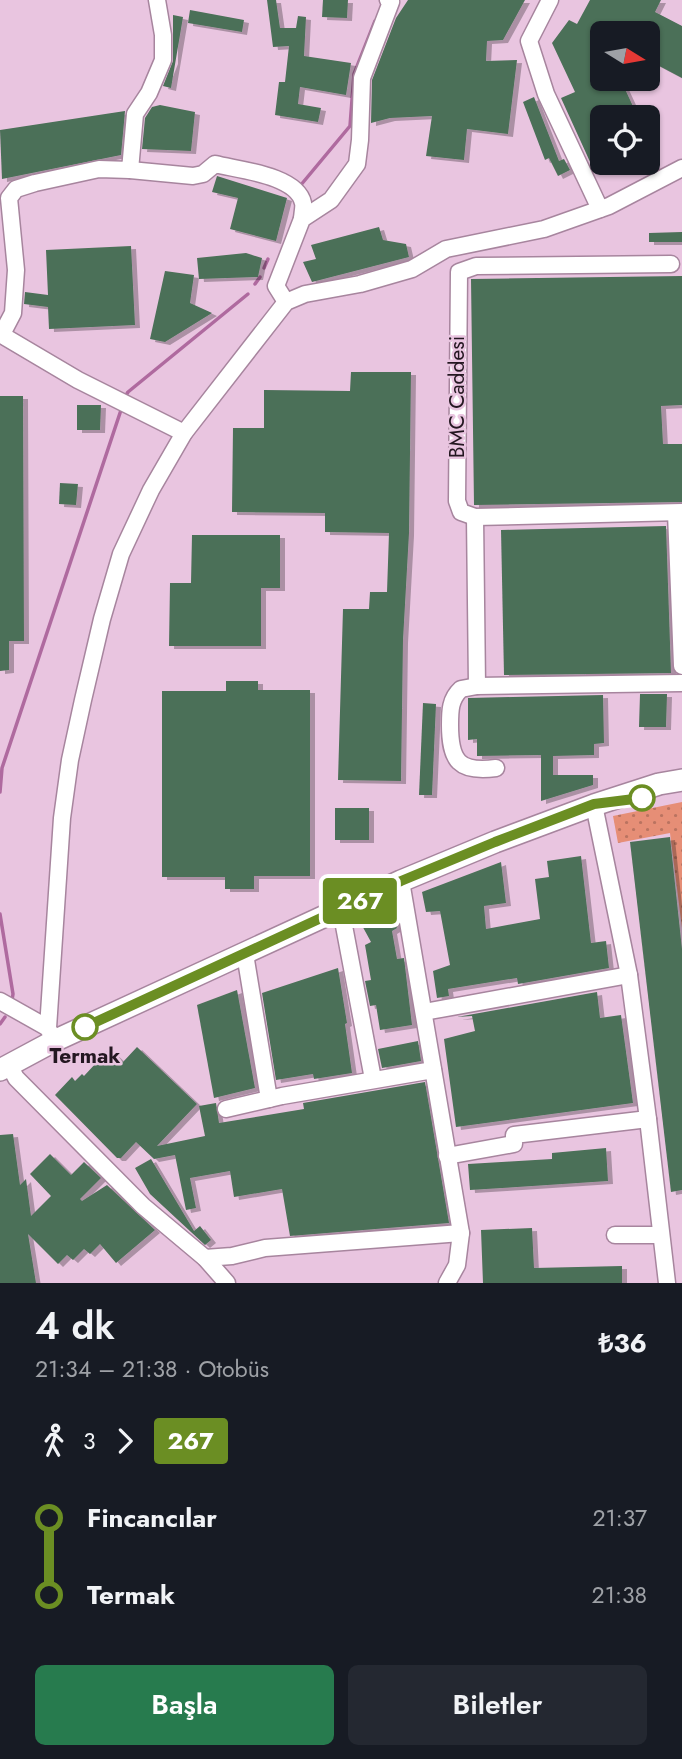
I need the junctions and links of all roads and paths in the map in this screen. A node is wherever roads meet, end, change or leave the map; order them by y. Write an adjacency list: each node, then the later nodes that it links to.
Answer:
1 (157, 0): 5 (street)
2 (388, 0): 7 (street)
3 (550, 0): 6 (street)
4 (682, 168): 6 (street)
5 (130, 170): 7 (street); 10 (street)
6 (600, 209): 9 (street)
7 (302, 219): 9 (street)
8 (671, 264): 13 (street, BMC Caddesi)
9 (286, 302): 11 (street)
10 (1, 334): 11 (street)
11 (184, 433): 27 (street)
12 (679, 512): 13 (street); 14 (street)
13 (475, 517): 16 (street)
14 (682, 666)
15 (682, 683): 16 (street)
16 (477, 686): 17 (street)
17 (496, 768)
18 (682, 780): 20 (main road)
19 (682, 793): 20 (main road)
20 (594, 804): 21 (main road); 24 (street)
21 (401, 881): 22 (main road); 26 (street)
22 (341, 910): 23 (main road); 30 (street)
23 (245, 954): 27 (main road); 31 (street)
24 (629, 975): 26 (street); 33 (street)
25 (0, 1001): 27 (street)
26 (424, 1012): 29 (street)
27 (51, 1035): 28 (main road)
28 (5, 1068): 38 (street)
29 (433, 1070): 30 (street); 34 (street)
30 (373, 1079): 31 (street)
31 (269, 1099): 32 (street)
32 (226, 1109)
33 (649, 1119): 34 (street); 36 (street)
34 (447, 1156): 35 (street)
35 (461, 1233): 38 (street); 40 (street)
36 (661, 1235): 37 (street); 41 (street)
37 (615, 1236)
38 (205, 1258): 39 (street)
39 (227, 1283)
40 (447, 1283)
41 (667, 1283)

